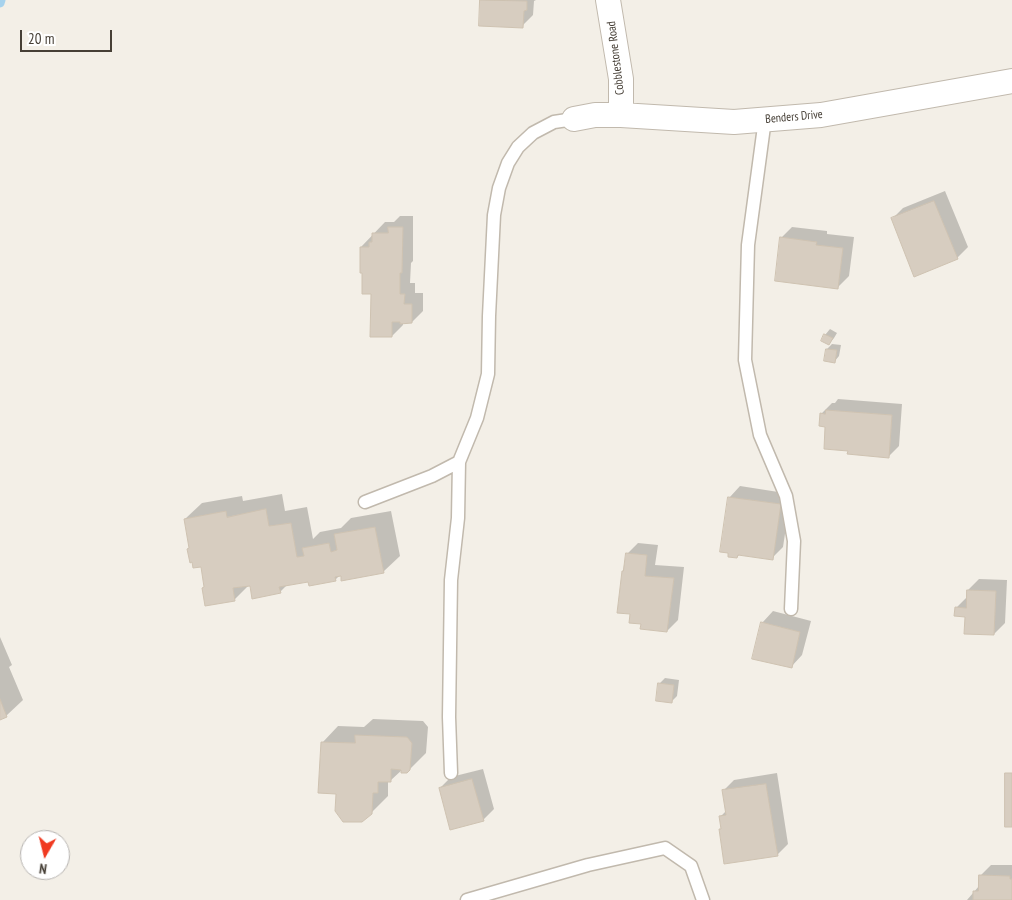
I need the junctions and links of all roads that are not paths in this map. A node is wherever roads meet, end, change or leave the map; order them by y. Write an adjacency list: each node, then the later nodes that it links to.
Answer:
1 (608, 0): 3 (street, Cobblestone Road)
2 (1012, 81): 5 (street, Benders Drive)
3 (620, 115): 4 (street, Benders Drive); 5 (street, Benders Drive)
4 (574, 119): 6 (lane)
5 (765, 120): 8 (lane)
6 (459, 462): 7 (lane); 9 (lane)
7 (365, 502)
8 (791, 609)
9 (451, 773)
10 (467, 900): 11 (lane)
11 (703, 900)

